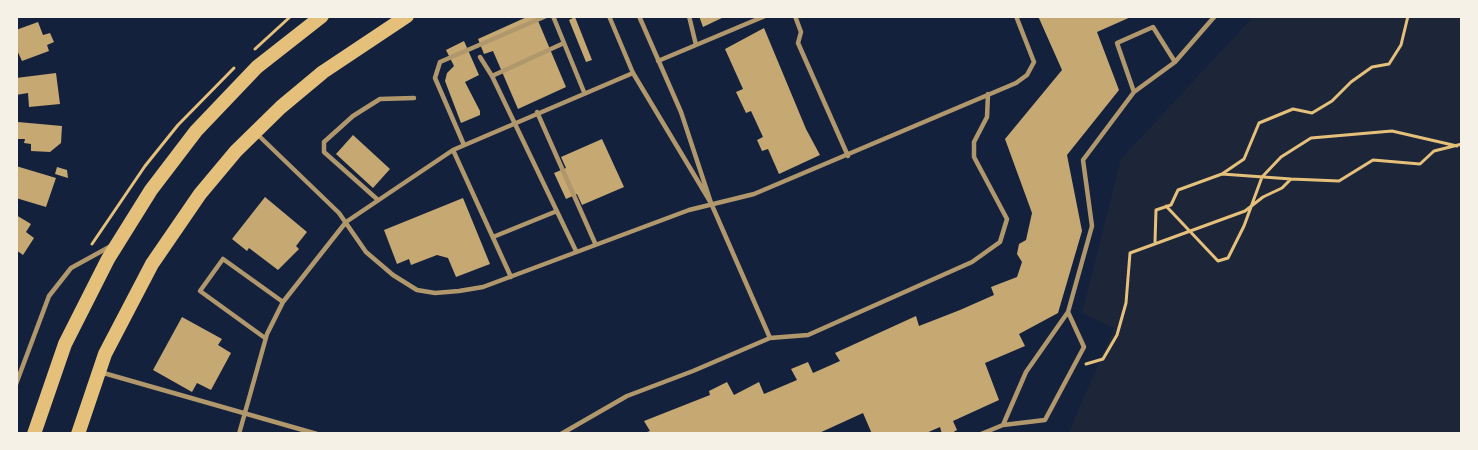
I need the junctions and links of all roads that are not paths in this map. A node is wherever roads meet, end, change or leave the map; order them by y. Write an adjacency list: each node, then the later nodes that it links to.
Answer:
1 (322, 16): 34 (main road)
2 (407, 16): 25 (main road)
3 (546, 16): 26 (lane)
4 (553, 16): 12 (lane)
5 (609, 16): 17 (lane)
6 (639, 16): 15 (lane)
7 (689, 16): 13 (lane)
8 (765, 16): 13 (lane)
9 (795, 16): 28 (lane)
10 (1016, 16): 21 (lane)
11 (1215, 16): 16 (lane)
12 (564, 43): 18 (lane); 19 (lane)
13 (696, 45): 15 (lane)
14 (480, 57): 18 (lane)
15 (658, 60): 30 (lane)
16 (1175, 62): 20 (lane); 20 (lane)
17 (633, 73): 19 (lane); 30 (lane)
18 (492, 76): 24 (lane)
19 (584, 92): 23 (lane)
20 (1134, 92): 39 (lane)
21 (988, 94): 28 (lane); 41 (lane)
22 (414, 98): 29 (lane)
23 (537, 112): 24 (lane); 35 (lane)
24 (513, 123): 26 (lane); 31 (lane)
25 (255, 133): 32 (lane); 42 (main road)
26 (464, 145): 27 (lane)
27 (453, 150): 29 (lane); 33 (lane)
28 (848, 156): 30 (lane)
29 (378, 200): 32 (lane)
30 (711, 203): 35 (lane); 41 (lane)
31 (557, 211): 33 (lane); 36 (lane)
32 (346, 222): 37 (lane); 38 (lane)
33 (494, 237): 37 (lane)
34 (118, 242): 43 (lane); 46 (main road)
35 (595, 243): 36 (lane)
36 (576, 251): 37 (lane)
37 (512, 277)
38 (283, 302): 40 (lane); 40 (lane)
39 (1068, 312): 45 (lane); 45 (lane)
40 (265, 338): 44 (lane)
41 (770, 338): 50 (lane)
42 (99, 372): 44 (lane); 47 (main road)
43 (16, 384)
44 (244, 415): 48 (lane); 49 (lane)
45 (1003, 425): 51 (lane)
46 (34, 434)
47 (78, 434)
48 (239, 434)
49 (317, 434)
50 (561, 434)
51 (981, 434)

